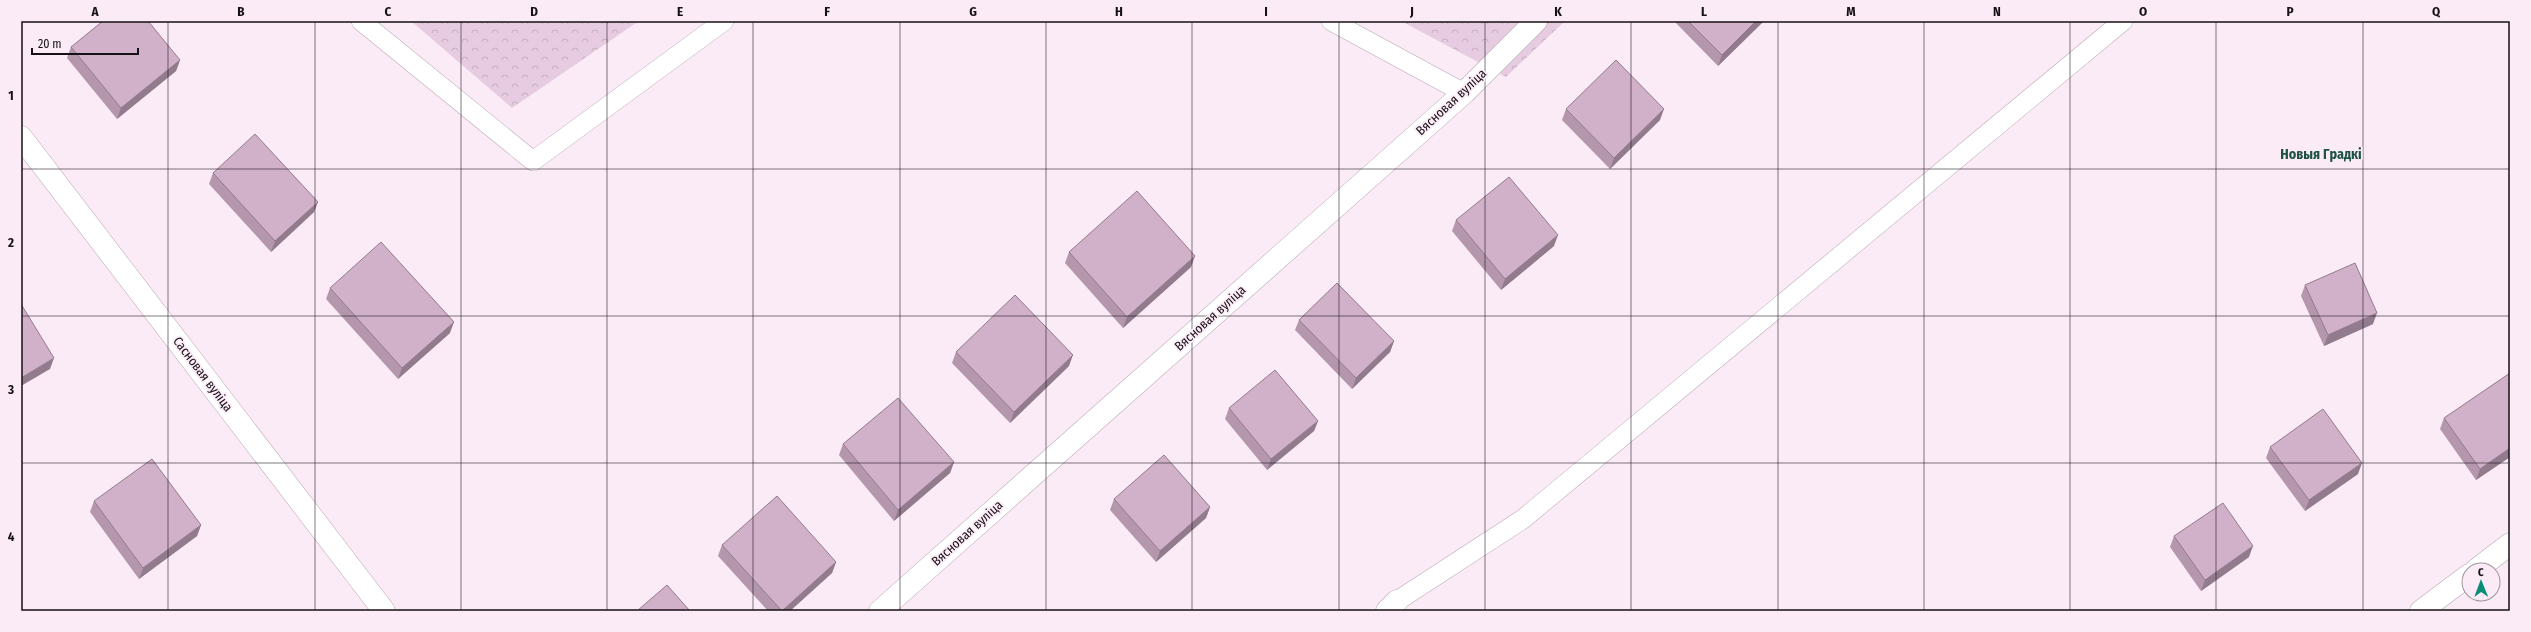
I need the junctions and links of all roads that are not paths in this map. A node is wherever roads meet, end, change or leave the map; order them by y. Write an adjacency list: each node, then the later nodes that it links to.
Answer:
1 (361, 21): 2 (lane)
2 (724, 21)
3 (1331, 21): 6 (lane)
4 (1536, 21): 6 (street, Вясновая вуліца)
5 (2123, 21): 11 (lane)
6 (1464, 93): 13 (street, Вясновая вуліца)
7 (21, 137): 12 (street, Сасновая вуліца)
8 (2510, 544): 9 (street)
9 (2486, 562)
10 (2461, 581): 14 (street)
11 (1392, 606)
12 (384, 611)
13 (880, 611)
14 (2421, 611)

